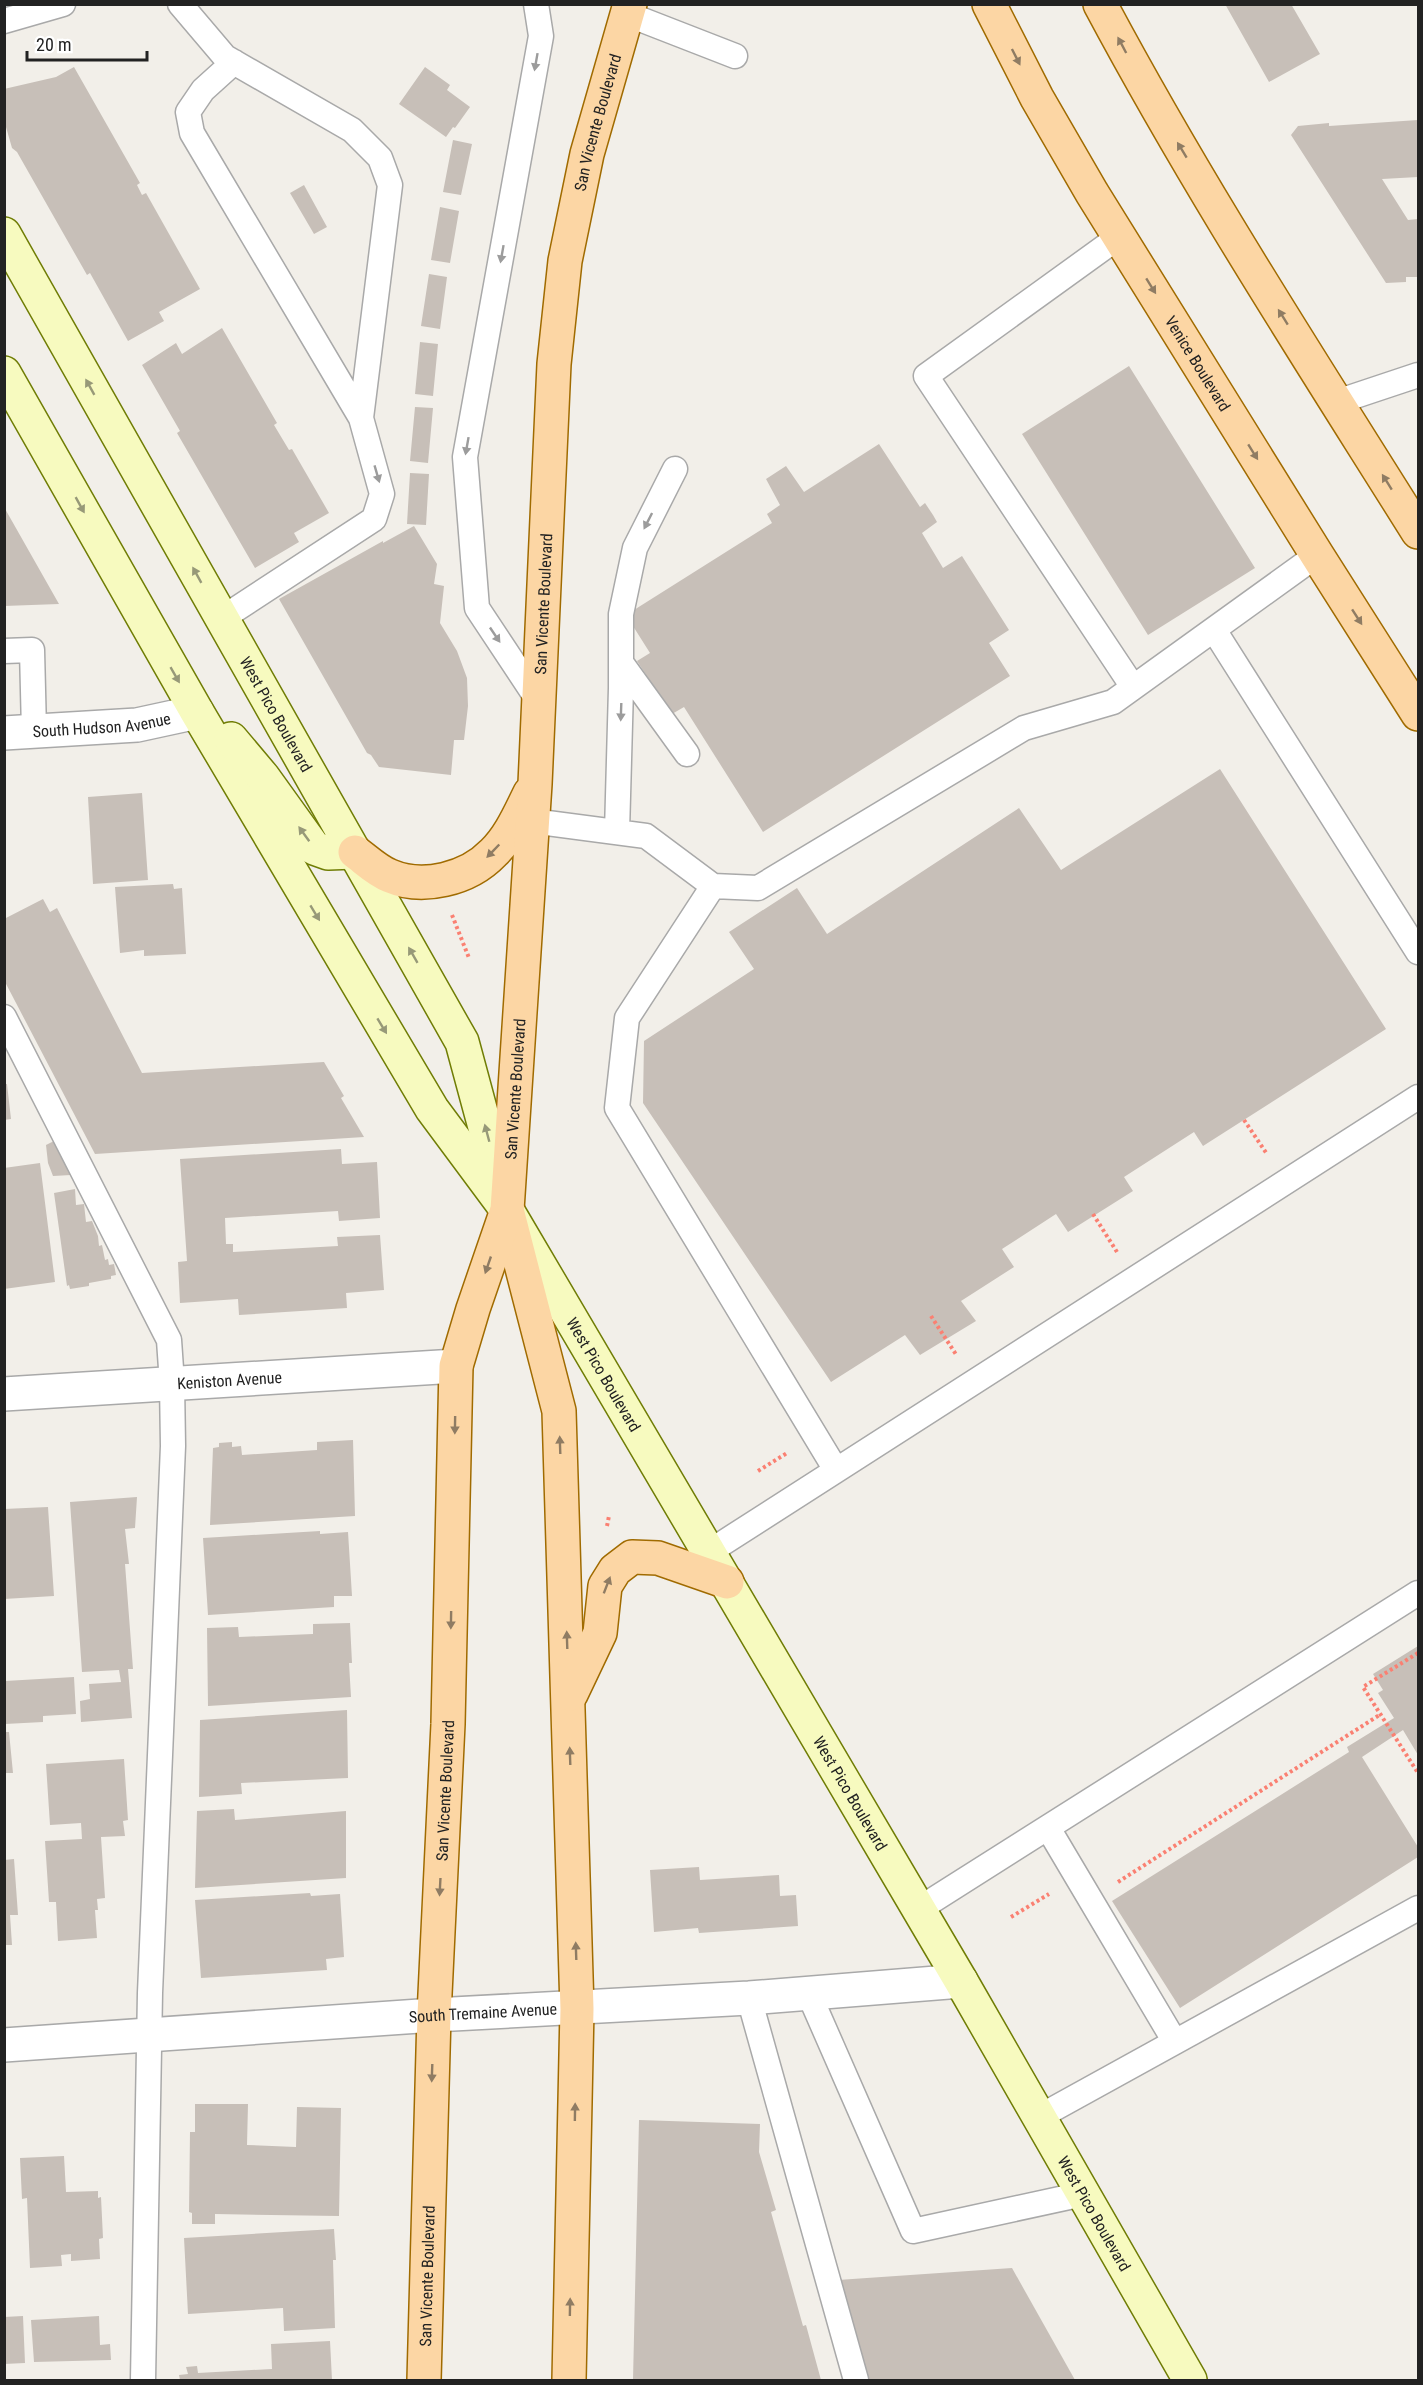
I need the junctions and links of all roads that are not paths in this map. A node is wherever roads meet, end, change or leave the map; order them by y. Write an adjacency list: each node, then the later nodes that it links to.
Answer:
1 (63, 4): 7 (lane)
2 (180, 4): 9 (lane)
3 (536, 4): 24 (lane, one-way to 24)
4 (989, 4): 11 (main road, Venice Boulevard, one-way to 11)
5 (1100, 4): 14 (main road, one-way to 5)
6 (628, 9): 8 (lane); 24 (main road, San Vicente Boulevard)
7 (4, 21)
8 (735, 56)
9 (234, 62): 15 (lane); 15 (lane)
10 (4, 234): 19 (main road, West Pico Boulevard, one-way to 10)
11 (1120, 236): 18 (main road, Venice Boulevard, one-way to 18); 23 (lane)
12 (4, 373): 25 (main road, West Pico Boulevard, one-way to 25)
13 (1419, 375): 14 (lane)
14 (1337, 402): 17 (main road, one-way to 14)
15 (361, 417): 19 (lane, one-way to 19)
16 (675, 469): 22 (lane, one-way to 22)
17 (1419, 532)
18 (1317, 555): 20 (lane); 26 (main road, Venice Boulevard, one-way to 26)
19 (221, 619): 32 (main road, West Pico Boulevard)
20 (1214, 630): 23 (lane); 34 (lane)
21 (4, 651): 27 (lane)
22 (622, 664): 28 (lane); 31 (lane, one-way to 31)
23 (1133, 687): 33 (lane)
24 (538, 700): 29 (main road, San Vicente Boulevard)
25 (197, 712): 27 (street, South Hudson Avenue); 32 (main road, one-way to 25); 37 (main road, West Pico Boulevard, one-way to 37)
26 (1419, 714)
27 (19, 732)
28 (687, 754)
29 (535, 784): 30 (main road, San Vicente Boulevard); 32 (main road, one-way to 32)
30 (532, 821): 31 (lane); 37 (main road, San Vicente Boulevard)
31 (617, 832): 33 (lane)
32 (355, 852): 37 (main road, West Pico Boulevard, one-way to 32)
33 (713, 886): 41 (lane)
34 (1419, 952)
35 (4, 1017): 39 (lane)
36 (1419, 1097): 41 (lane)
37 (507, 1210): 38 (main road, San Vicente Boulevard, one-way to 38); 42 (main road, West Pico Boulevard); 45 (main road, San Vicente Boulevard, one-way to 37)
38 (456, 1366): 39 (street, Keniston Avenue); 53 (main road, San Vicente Boulevard, one-way to 53)
39 (172, 1383): 40 (street, Keniston Avenue); 54 (lane)
40 (4, 1394)
41 (836, 1470): 42 (lane)
42 (709, 1552): 43 (main road, West Pico Boulevard)
43 (727, 1582): 45 (main road, one-way to 43); 48 (main road, West Pico Boulevard)
44 (1419, 1593): 46 (lane)
45 (569, 1699): 52 (main road, San Vicente Boulevard, one-way to 45)
46 (1048, 1828): 48 (lane); 55 (lane)
47 (1419, 1908): 55 (lane)
48 (919, 1909): 49 (main road, West Pico Boulevard)
49 (961, 1981): 50 (street, South Tremaine Avenue); 57 (main road, West Pico Boulevard)
50 (809, 1994): 51 (street, South Tremaine Avenue); 58 (lane)
51 (749, 1998): 52 (street, South Tremaine Avenue); 62 (lane)
52 (577, 2009): 53 (street, South Tremaine Avenue); 61 (main road, San Vicente Boulevard, one-way to 52)
53 (434, 2015): 54 (street, South Tremaine Avenue); 60 (main road, San Vicente Boulevard, one-way to 60)
54 (149, 2034): 56 (street, South Tremaine Avenue); 59 (lane)
55 (1175, 2042): 57 (lane)
56 (4, 2044)
57 (1039, 2117): 58 (main road, West Pico Boulevard)
58 (1083, 2194): 63 (main road, West Pico Boulevard)
59 (143, 2380)
60 (424, 2380)
61 (569, 2380)
62 (856, 2380)
63 (1190, 2380)

